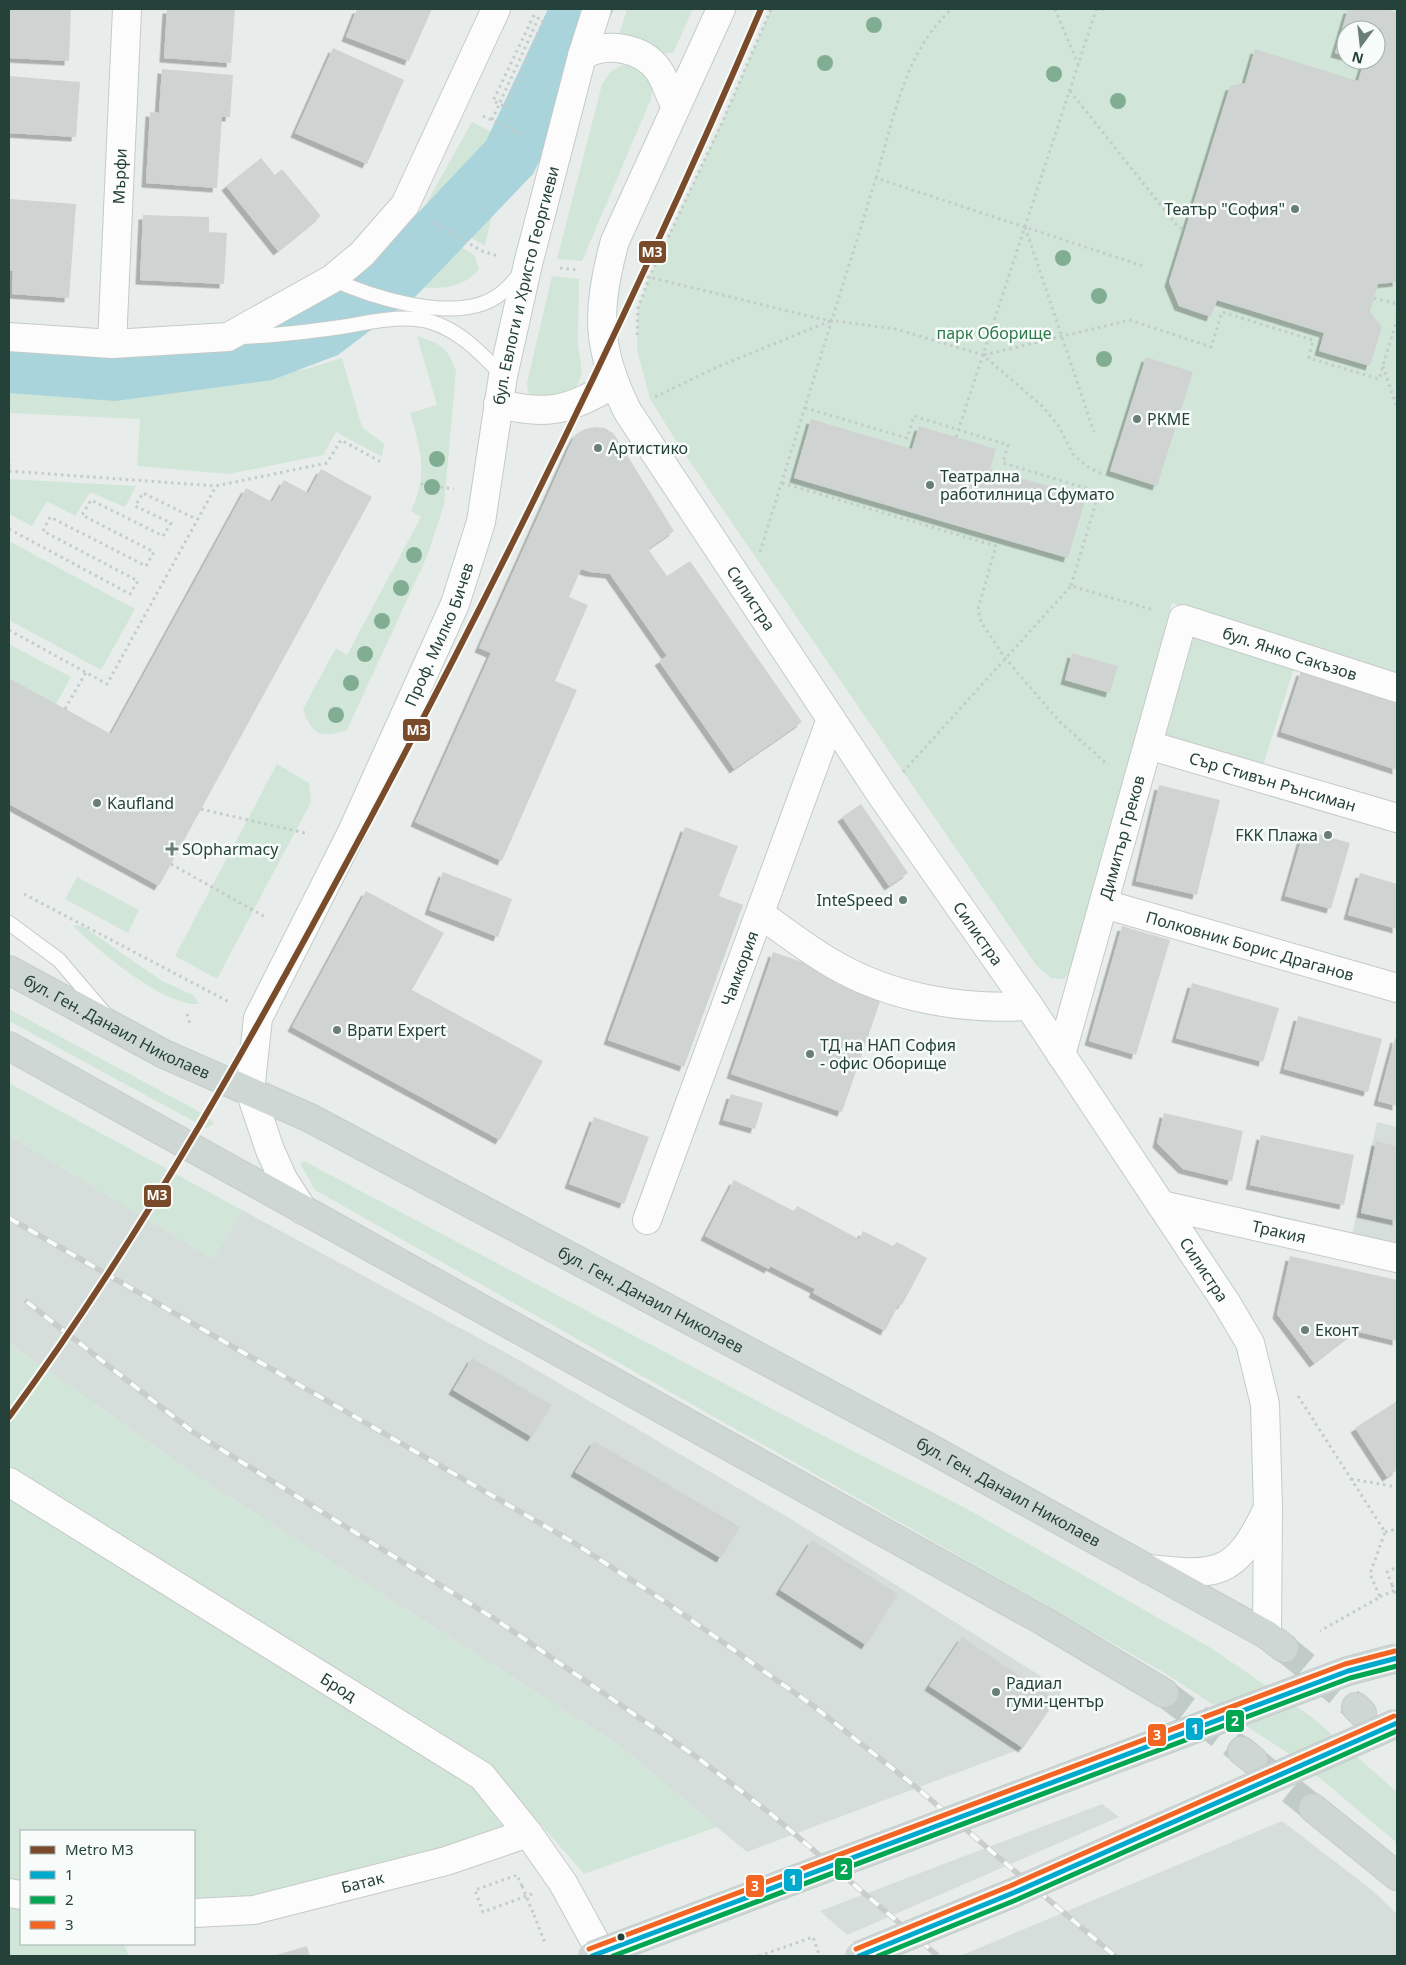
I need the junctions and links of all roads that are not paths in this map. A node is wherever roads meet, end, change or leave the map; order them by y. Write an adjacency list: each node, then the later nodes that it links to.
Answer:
1 (127, 9): 11 (street, Мърфи)
2 (496, 9): 8 (street)
3 (597, 9): 5 (street, бул. Евлоги и Христо Георгиеви)
4 (721, 9): 6 (street)
5 (582, 56): 6 (street); 7 (street, бул. Евлоги и Христо Георгиеви)
6 (676, 107): 13 (street)
7 (541, 266): 8 (lane); 12 (street, бул. Евлоги и Христо Георгиеви)
8 (332, 278): 10 (street)
9 (9, 337): 11 (street)
10 (228, 337): 11 (street); 12 (lane)
11 (112, 344)
12 (503, 376): 14 (street, бул. Евлоги и Христо Георгиеви)
13 (614, 384): 14 (street, бул. Евлоги и Христо Георгиеви); 17 (street, Силистра)
14 (498, 404): 29 (street, Проф. Милко Бичев)
15 (1183, 619): 16 (street, бул. Янко Сакъзов); 18 (street, Димитър Греков)
16 (1397, 688)
17 (830, 718): 21 (street, Чамкория); 25 (street, Силистра)
18 (1148, 745): 19 (street, Сър Стивън Рънсиман); 20 (street, Димитър Греков)
19 (1397, 818)
20 (1104, 904): 24 (street, Полковник Борис Драганов); 28 (street, Димитър Греков)
21 (760, 914): 25 (street); 32 (street, Чамкория)
22 (9, 924): 26 (lane)
23 (9, 970): 26 (main road, бул. Ген. Данаил Николаев)
24 (1397, 988)
25 (1029, 1006): 28 (street, Силистра)
26 (120, 1032): 29 (main road, бул. Ген. Данаил Николаев)
27 (9, 1046): 31 (main road)
28 (1061, 1055): 30 (street, Силистра)
29 (250, 1090): 31 (street, Проф. Милко Бичев); 36 (main road, бул. Ген. Данаил Николаев)
30 (1161, 1205): 33 (street, Тракия); 35 (street, Силистра)
31 (303, 1210): 39 (main road)
32 (647, 1220)
33 (1397, 1258)
34 (9, 1482): 42 (street, Брод)
35 (1268, 1508): 36 (street, Силистра); 37 (street, Силистра)
36 (1148, 1569): 37 (main road, бул. Ген. Данаил Николаев)
37 (1276, 1642)
38 (1397, 1658): 45 (main road, bridge)
39 (1164, 1693)
40 (1397, 1723): 47 (main road, bridge)
41 (1313, 1808): 43 (main road)
42 (528, 1832): 44 (street, Батак); 46 (street, Брод)
43 (1397, 1876)
44 (195, 1913)
45 (592, 1956)
46 (603, 1956)
47 (859, 1956)

